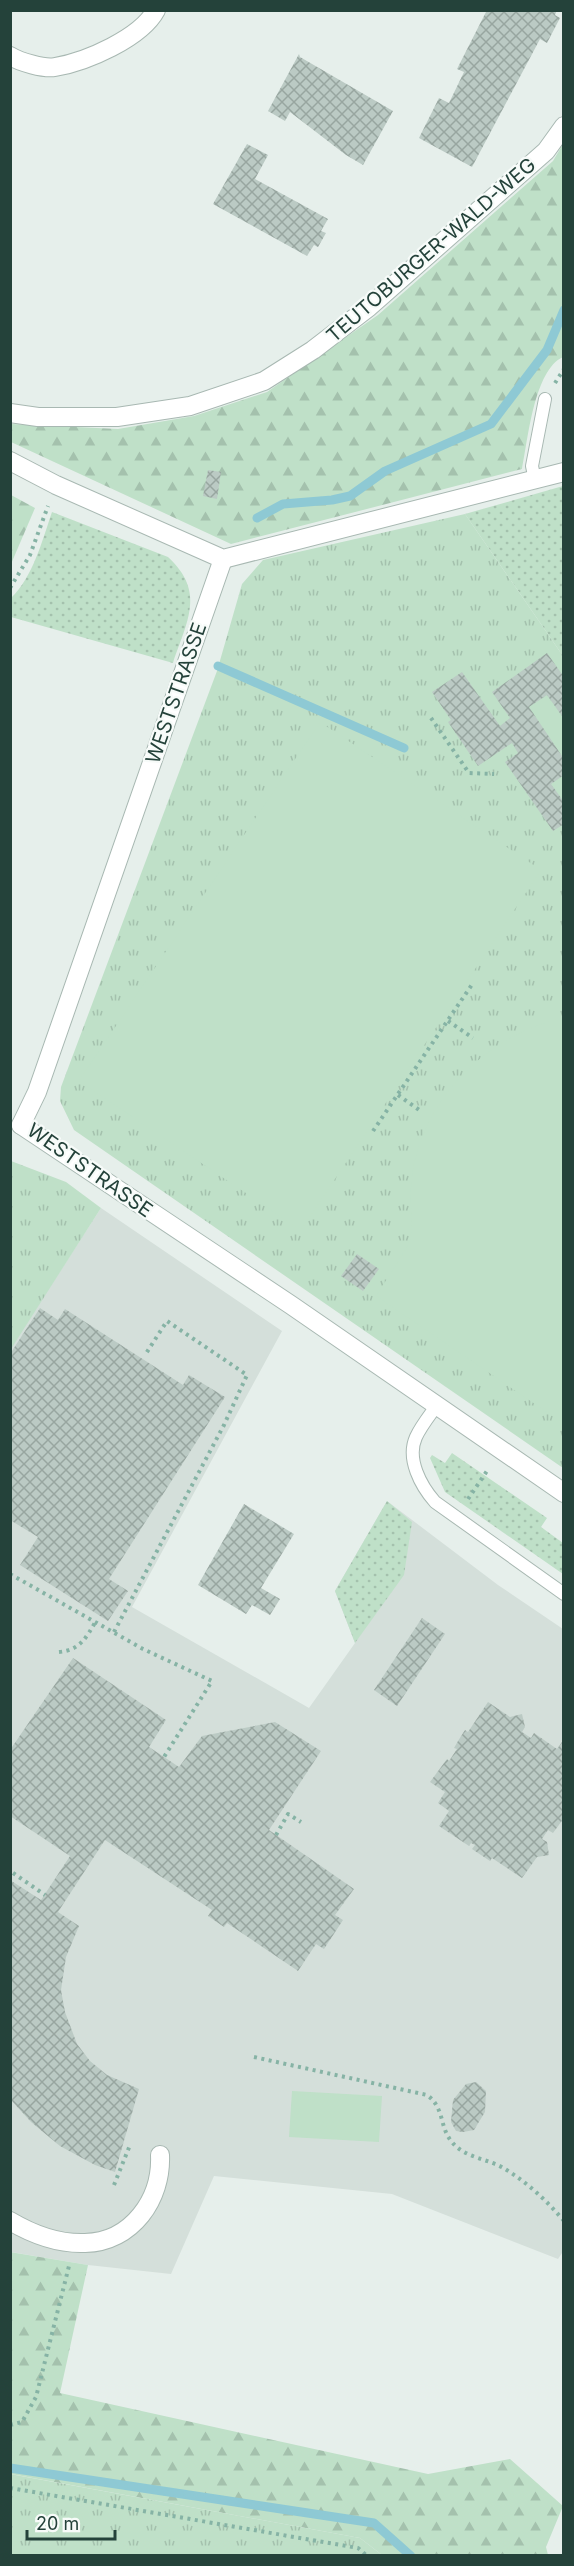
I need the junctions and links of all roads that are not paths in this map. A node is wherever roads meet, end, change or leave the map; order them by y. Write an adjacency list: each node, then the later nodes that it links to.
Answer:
1 (156, 10): 2 (street)
2 (10, 56)
3 (564, 126): 5 (street, TEUTOBURGER-WALD-WEG)
4 (545, 399): 8 (lane)
5 (10, 413)
6 (10, 461): 9 (street)
7 (564, 472): 8 (street)
8 (535, 480): 9 (street)
9 (223, 559): 10 (street, WESTSTRASSE)
10 (16, 1125): 11 (street, WESTSTRASSE)
11 (437, 1405): 12 (street, WESTSTRASSE); 13 (lane)
12 (564, 1493)
13 (564, 1594)
14 (160, 2155): 15 (street)
15 (10, 2221)

